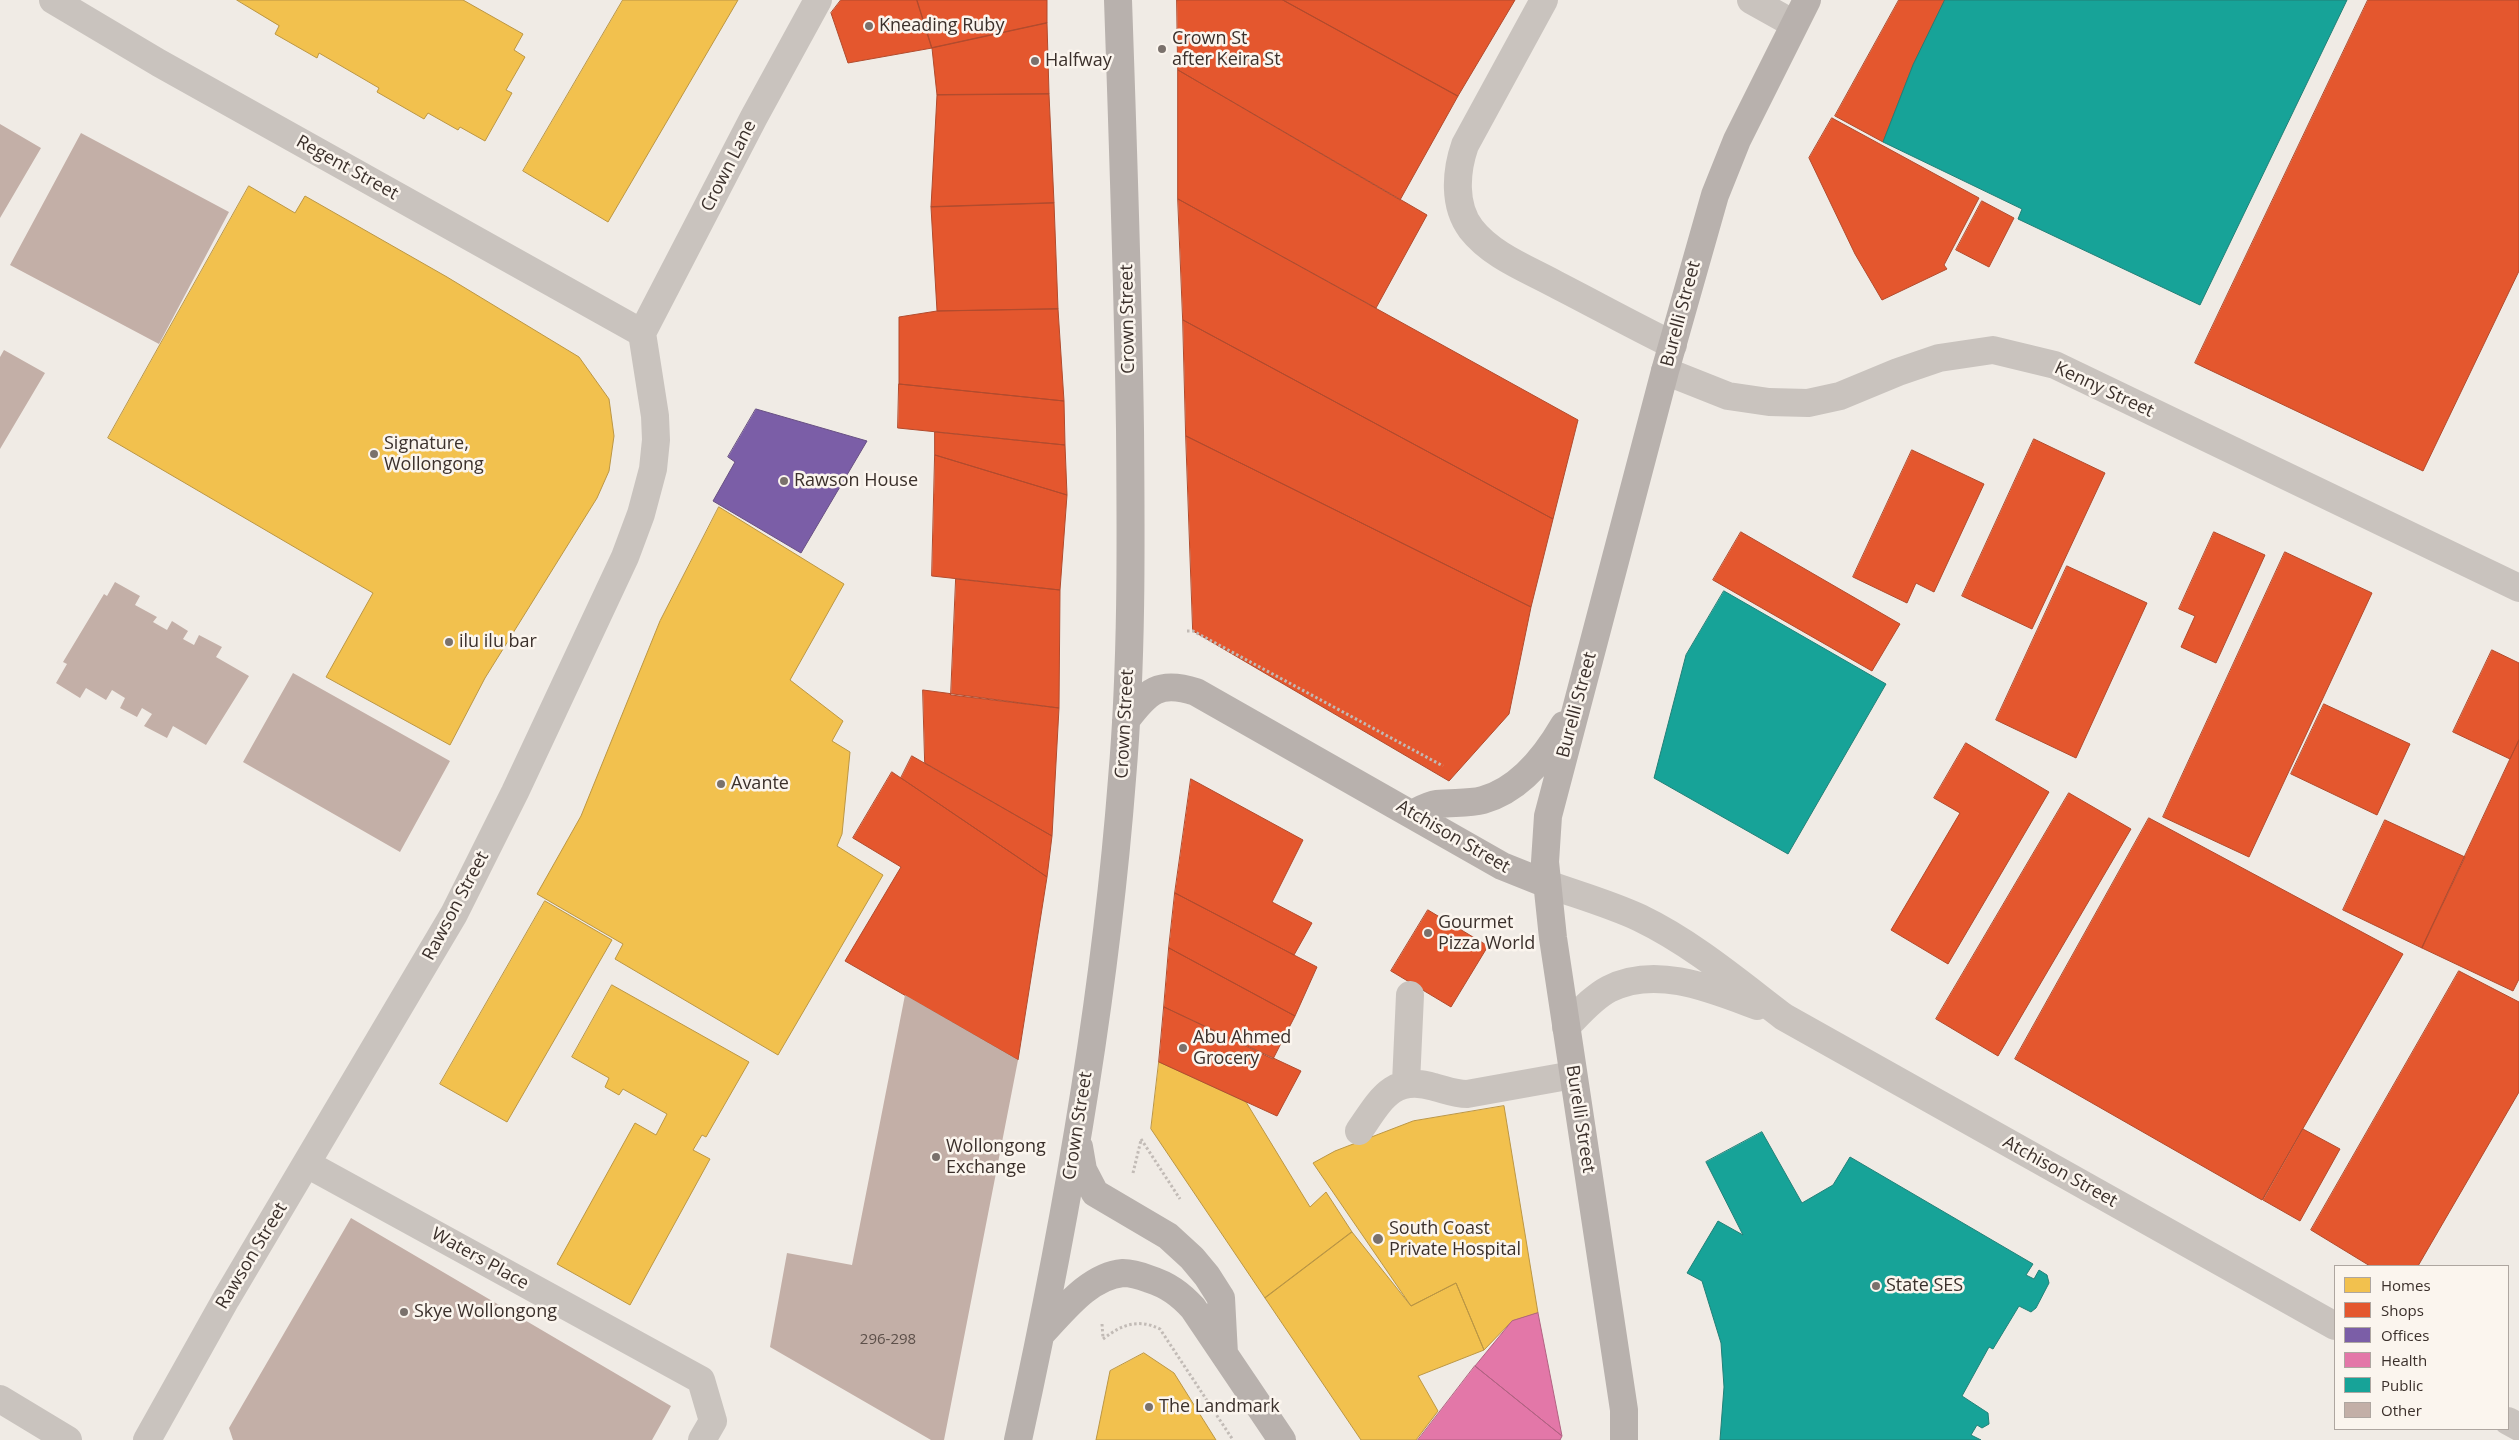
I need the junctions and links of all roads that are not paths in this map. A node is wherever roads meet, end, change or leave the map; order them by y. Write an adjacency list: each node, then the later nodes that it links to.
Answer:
1 (53, 0): 8 (street, Regent Street)
2 (818, 0): 8 (street, Crown Lane)
3 (1118, 0): 13 (main road, Crown Street)
4 (1544, 0): 9 (street)
5 (1750, 0): 7 (street)
6 (1807, 0): 7 (main road, Burelli Street)
7 (1794, 24): 9 (main road, Burelli Street)
8 (642, 333): 23 (street, Rawson Street)
9 (1673, 345): 10 (main road, Burelli Street)
10 (1666, 372): 11 (street, Kenny Street); 12 (main road, Burelli Street)
11 (2519, 588)
12 (1580, 694): 14 (main road); 15 (main road, Burelli Street)
13 (1126, 720): 14 (main road, Atchison Street); 22 (main road, Crown Street)
14 (1412, 814): 15 (main road, Atchison Street)
15 (1547, 884): 17 (street, Atchison Street); 18 (main road, Burelli Street)
16 (1410, 995): 20 (street)
17 (1784, 1017): 18 (street, Atchison Street); 24 (street, Atchison Street)
18 (1566, 1027): 19 (main road, Burelli Street)
19 (1573, 1075): 20 (street); 33 (main road, Burelli Street)
20 (1406, 1083): 21 (street)
21 (1359, 1131)
22 (1078, 1136): 25 (main road, Crown Street); 26 (main road)
23 (308, 1164): 29 (street, Rawson Street); 30 (street, Waters Place)
24 (2334, 1325)
25 (1041, 1334): 26 (main road); 31 (main road, Crown Street)
26 (1224, 1355): 32 (main road)
27 (0, 1399): 28 (street)
28 (68, 1440)
29 (147, 1440)
30 (702, 1440)
31 (1018, 1440)
32 (1282, 1440)
33 (1624, 1440)

